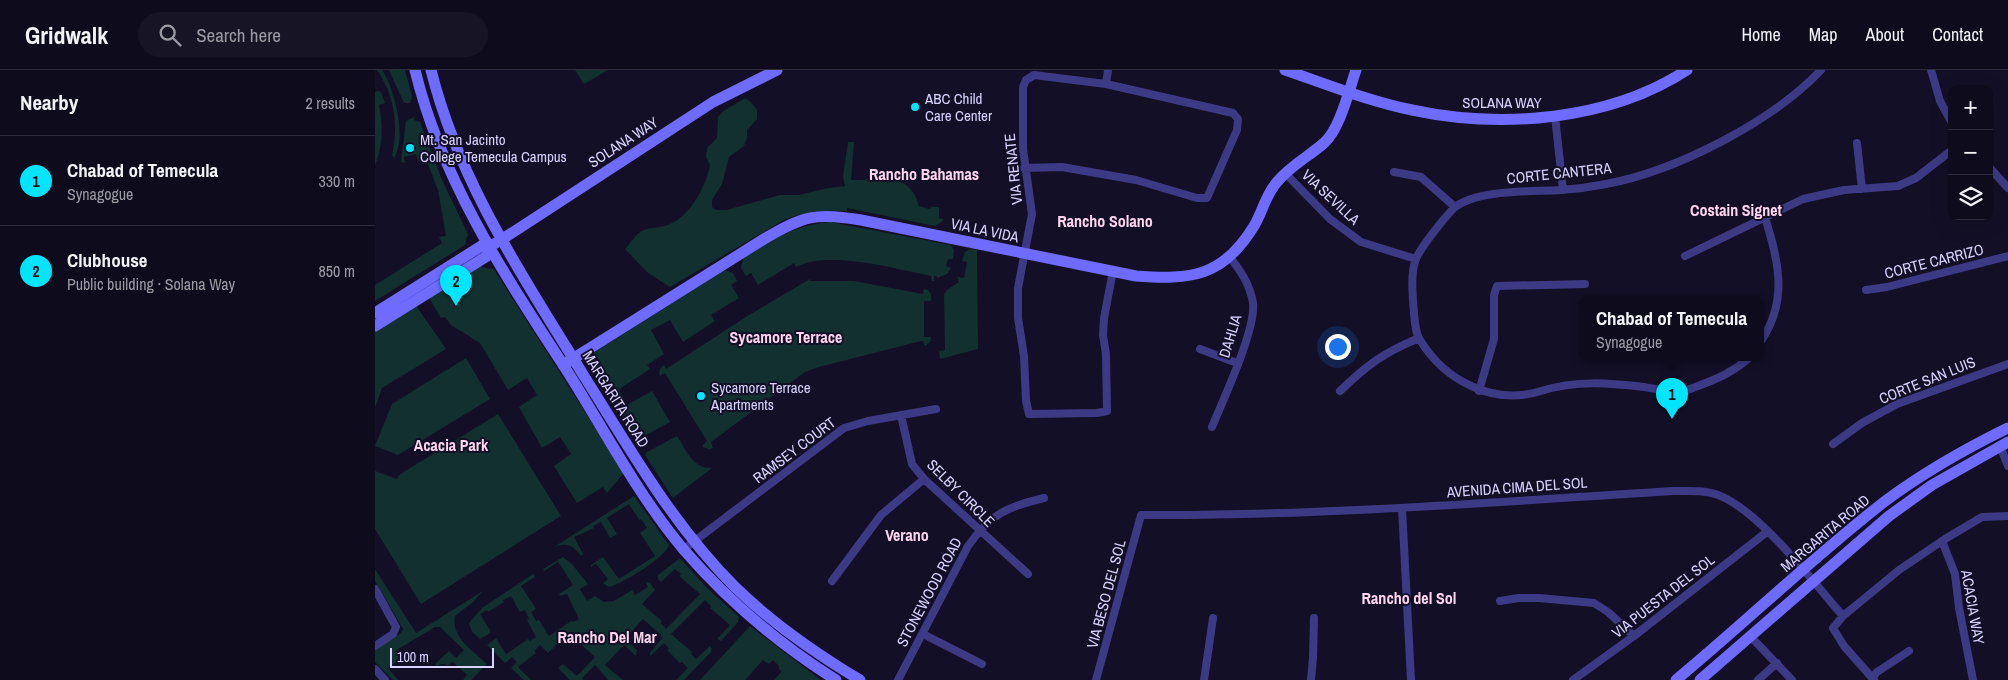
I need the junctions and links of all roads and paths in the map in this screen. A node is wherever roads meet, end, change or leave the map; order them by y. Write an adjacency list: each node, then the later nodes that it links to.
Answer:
1 (415, 70): 26 (main road, MARGARITA ROAD)
2 (431, 70): 25 (main road, MARGARITA ROAD)
3 (777, 70): 25 (main road, SOLANA WAY)
4 (1108, 70): 10 (street)
5 (1285, 70): 11 (main road, SOLANA WAY)
6 (1356, 70): 11 (main road, VIA LA VIDA)
7 (1687, 70): 12 (main road, SOLANA WAY)
8 (1821, 70): 22 (street, CORTE CANTERA)
9 (1931, 70): 13 (street)
10 (1106, 84): 16 (street, VIA RENATE); 16 (street)
11 (1348, 92): 12 (main road, SOLANA WAY); 19 (main road, VIA LA VIDA)
12 (1555, 116): 22 (street)
13 (1948, 116)
14 (1857, 143): 21 (street)
15 (1948, 153): 21 (street)
16 (1024, 168): 27 (street, VIA RENATE)
17 (1993, 171): 20 (street)
18 (1394, 172): 23 (street)
19 (1285, 173): 28 (main road, VIA LA VIDA); 31 (street, VIA SEVILLA)
20 (2008, 187)
21 (1863, 189): 24 (street)
22 (1563, 190): 23 (street, CORTE CANTERA)
23 (1455, 207): 31 (street, CORTE CANTERA)
24 (1765, 217): 29 (street); 37 (street)
25 (501, 240): 26 (main road, SOLANA WAY); 40 (main road, MARGARITA ROAD)
26 (489, 247): 35 (main road, SOLANA WAY); 36 (main road, SOLANA WAY); 44 (main road, MARGARITA ROAD)
27 (1024, 253): 32 (main road, VIA LA VIDA); 32 (street, VIA RENATE); 40 (main road, VIA LA VIDA)
28 (1229, 256): 32 (main road, VIA LA VIDA); 42 (street, DAHLIA)
29 (1685, 256)
30 (2008, 256): 34 (street, CORTE CARRIZO)
31 (1416, 259): 38 (street, CORTE CANTERA)
32 (1113, 271)
33 (1585, 284): 46 (street)
34 (1866, 290)
35 (375, 312)
36 (375, 326)
37 (1764, 335)
38 (1419, 338): 45 (street); 46 (street)
39 (1201, 349): 42 (street)
40 (574, 358): 44 (main road, VIA LA VIDA); 62 (main road, MARGARITA ROAD)
41 (1745, 361): 46 (street)
42 (1237, 363): 49 (street, DAHLIA)
43 (2008, 364): 51 (street, CORTE SAN LUIS)
44 (563, 365): 63 (main road, MARGARITA ROAD)
45 (1340, 391)
46 (1479, 391)
47 (936, 409): 48 (street, RAMSEY COURT)
48 (901, 415): 54 (street, SELBY CIRCLE); 62 (street, RAMSEY COURT)
49 (1212, 427)
50 (2008, 428): 64 (main road, MARGARITA ROAD)
51 (1833, 444)
52 (2004, 444): 53 (street); 67 (main road, MARGARITA ROAD)
53 (2008, 466)
54 (924, 479): 59 (street, SELBY CIRCLE); 66 (street)
55 (1044, 498): 59 (street, STONEWOOD ROAD)
56 (1402, 508): 57 (street, AVENIDA CIMA DEL SOL); 60 (street, AVENIDA CIMA DEL SOL); 89 (street)
57 (1141, 516): 86 (street, VIA BESO DEL SOL)
58 (2008, 516): 61 (street)
59 (979, 531): 65 (street, SELBY CIRCLE); 73 (street, STONEWOOD ROAD)
60 (1768, 531): 64 (street, AVENIDA CIMA DEL SOL); 74 (street, VIA PUESTA DEL SOL)
61 (1942, 541): 70 (street); 95 (street, ACACIA WAY)
62 (694, 542): 63 (street, RAMSEY COURT); 84 (main road, MARGARITA ROAD)
63 (684, 549): 83 (main road, MARGARITA ROAD)
64 (1803, 571): 67 (street, AVENIDA CIMA DEL SOL); 91 (main road, MARGARITA ROAD)
65 (1028, 574)
66 (832, 581)
67 (1813, 582): 70 (street, AVENIDA CIMA DEL SOL); 75 (main road, MARGARITA ROAD)
68 (375, 589): 76 (street)
69 (1500, 601): 74 (street)
70 (1843, 616): 81 (street)
71 (1213, 618): 87 (street)
72 (1314, 618): 88 (street)
73 (923, 634): 79 (street); 85 (street, STONEWOOD ROAD)
74 (1634, 636): 90 (street, VIA PUESTA DEL SOL)
75 (1751, 637): 78 (street); 92 (main road, MARGARITA ROAD)
76 (375, 646)
77 (1909, 651): 81 (street)
78 (1777, 663): 93 (street); 94 (street)
79 (982, 664)
80 (375, 669): 82 (street)
81 (1873, 679)
82 (385, 680)
83 (836, 680)
84 (860, 680)
85 (898, 680)
86 (1095, 680)
87 (1204, 680)
88 (1311, 680)
89 (1411, 680)
90 (1573, 680)
91 (1676, 680)
92 (1699, 680)
93 (1758, 680)
94 (1792, 680)
95 (1973, 680)

